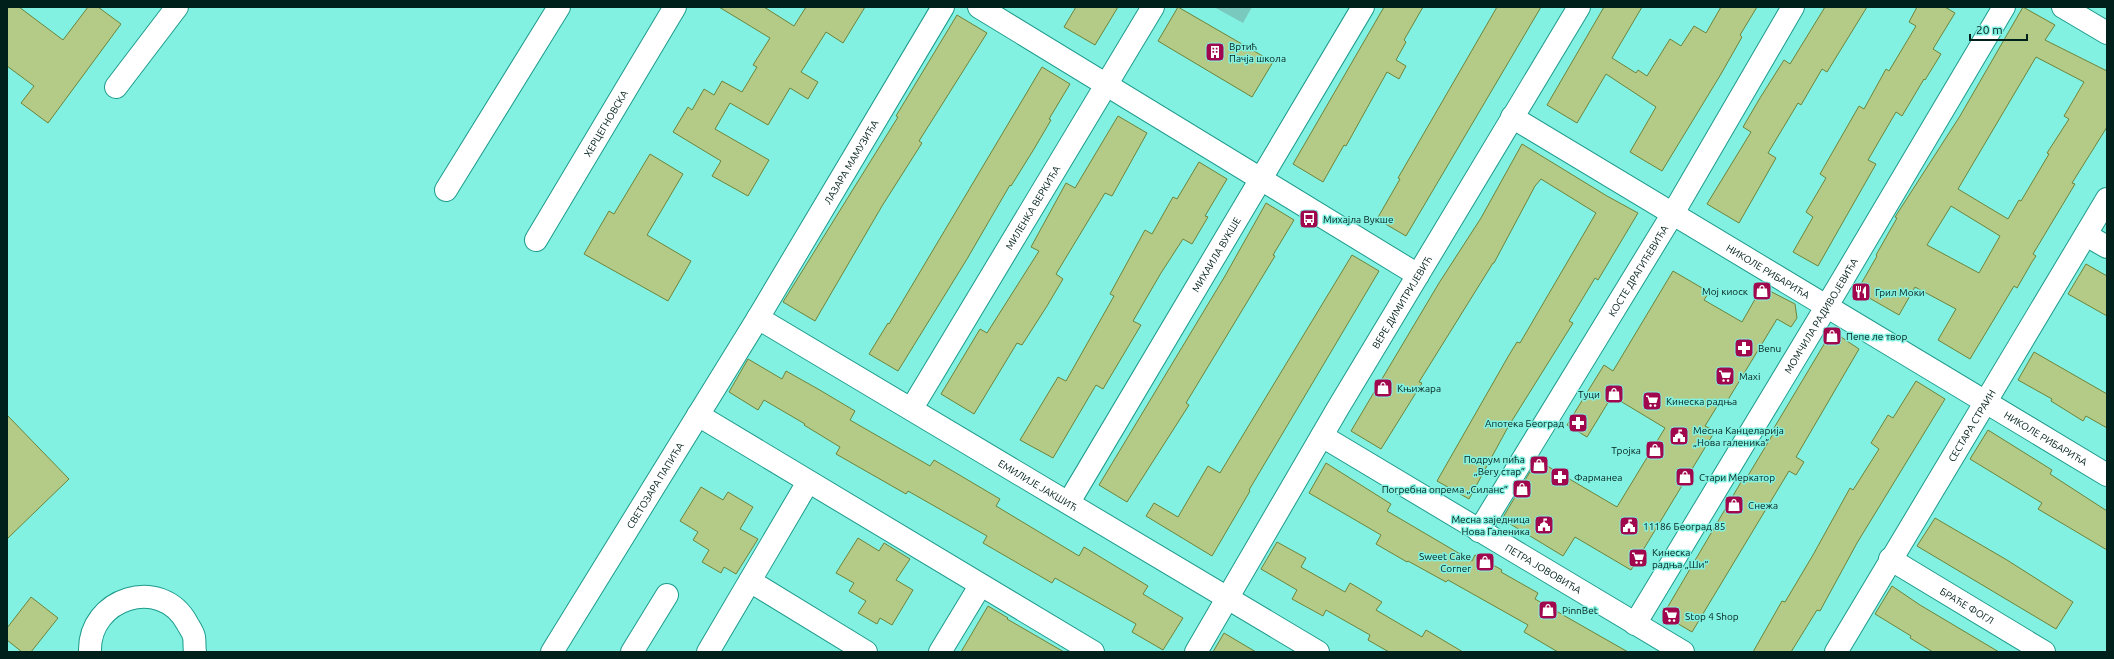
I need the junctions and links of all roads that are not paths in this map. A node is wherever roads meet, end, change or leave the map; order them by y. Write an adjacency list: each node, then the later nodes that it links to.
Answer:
1 (177, 7): 14 (street)
2 (559, 7): 17 (street)
3 (675, 7): 21 (street, ХЕРЦЕГНОВСКА)
4 (943, 7): 25 (street, ЛАЗАРА МАМУЗИЋА)
5 (979, 7): 13 (street)
6 (1153, 7): 13 (street, МИЛЕНКА ВЕРКИЋА)
7 (1363, 7): 16 (street, МИХАИЛА ВУКШЕ)
8 (1579, 7): 15 (street, ВЕРЕ ДИМИТРИЈЕВИЋ)
9 (1793, 7): 19 (street, КОСТЕ ДРАГИЋЕВИЋА)
10 (2004, 7): 24 (street, МОМЧИЛА РАДИВОЈЕВИЋА)
11 (2062, 7): 12 (street)
12 (2107, 33)
13 (1106, 85): 16 (street); 27 (street, МИЛЕНКА ВЕРКИЋА)
14 (116, 87)
15 (1512, 117): 19 (street, НИКОЛЕ РИБАРИЋА); 23 (street, ВЕРЕ ДИМИТРИЈЕВИЋ)
16 (1262, 180): 23 (street); 32 (street, МИХАИЛА ВУКШЕ)
17 (446, 190)
18 (2107, 199): 20 (street, СЕСТАРА СТРАИН)
19 (1672, 215): 24 (street, НИКОЛЕ РИБАРИЋА); 33 (street, КОСТЕ ДРАГИЋЕВИЋА)
20 (2086, 235): 22 (street); 26 (street, СЕСТАРА СТРАИН)
21 (536, 240)
22 (2107, 247)
23 (1418, 275): 29 (street, ВЕРЕ ДИМИТРИЈЕВИЋ)
24 (1826, 307): 26 (street, НИКОЛЕ РИБАРИЋА); 39 (street, МОМЧИЛА РАДИВОЈЕВИЋА)
25 (758, 318): 27 (street, ЕМИЛИЈЕ ЈАКШИЋ); 28 (street, СВЕТОЗАРА ПАПИЋА)
26 (1986, 402): 30 (street, НИКОЛЕ РИБАРИЋА); 34 (street, СЕСТАРА СТРАИН)
27 (912, 408): 32 (street, ЕМИЛИЈЕ ЈАКШИЋ)
28 (698, 415): 31 (street); 43 (street, СВЕТОЗАРА ПАПИЋА)
29 (1322, 436): 33 (street, ПЕТРА ЈОВОВИЋА); 38 (street, ВЕРЕ ДИМИТРИЈЕВИЋ)
30 (2107, 475)
31 (808, 482): 35 (street); 36 (street)
32 (1068, 502): 38 (street, ЕМИЛИЈЕ ЈАКШИЋ)
33 (1479, 532): 39 (street, ПЕТРА ЈОВОВИЋА)
34 (1890, 560): 51 (street, СЕСТАРА СТРАИН); 52 (street, БРАЋЕ ФОГЛ)
35 (750, 582): 45 (street); 46 (street)
36 (980, 586): 40 (street); 47 (street)
37 (667, 595): 44 (street)
38 (1228, 598): 48 (street, ВЕРЕ ДИМИТРИЈЕВИЋ); 49 (street, ЕМИЛИЈЕ ЈАКШИЋ)
39 (1635, 624): 50 (street, ПЕТРА ЈОВОВИЋА)
40 (1090, 651)
41 (90, 652): 42 (street)
42 (195, 652)
43 (552, 652)
44 (632, 652)
45 (708, 652)
46 (866, 652)
47 (940, 652)
48 (1196, 652)
49 (1318, 652)
50 (1683, 652)
51 (1836, 652)
52 (2044, 652)

